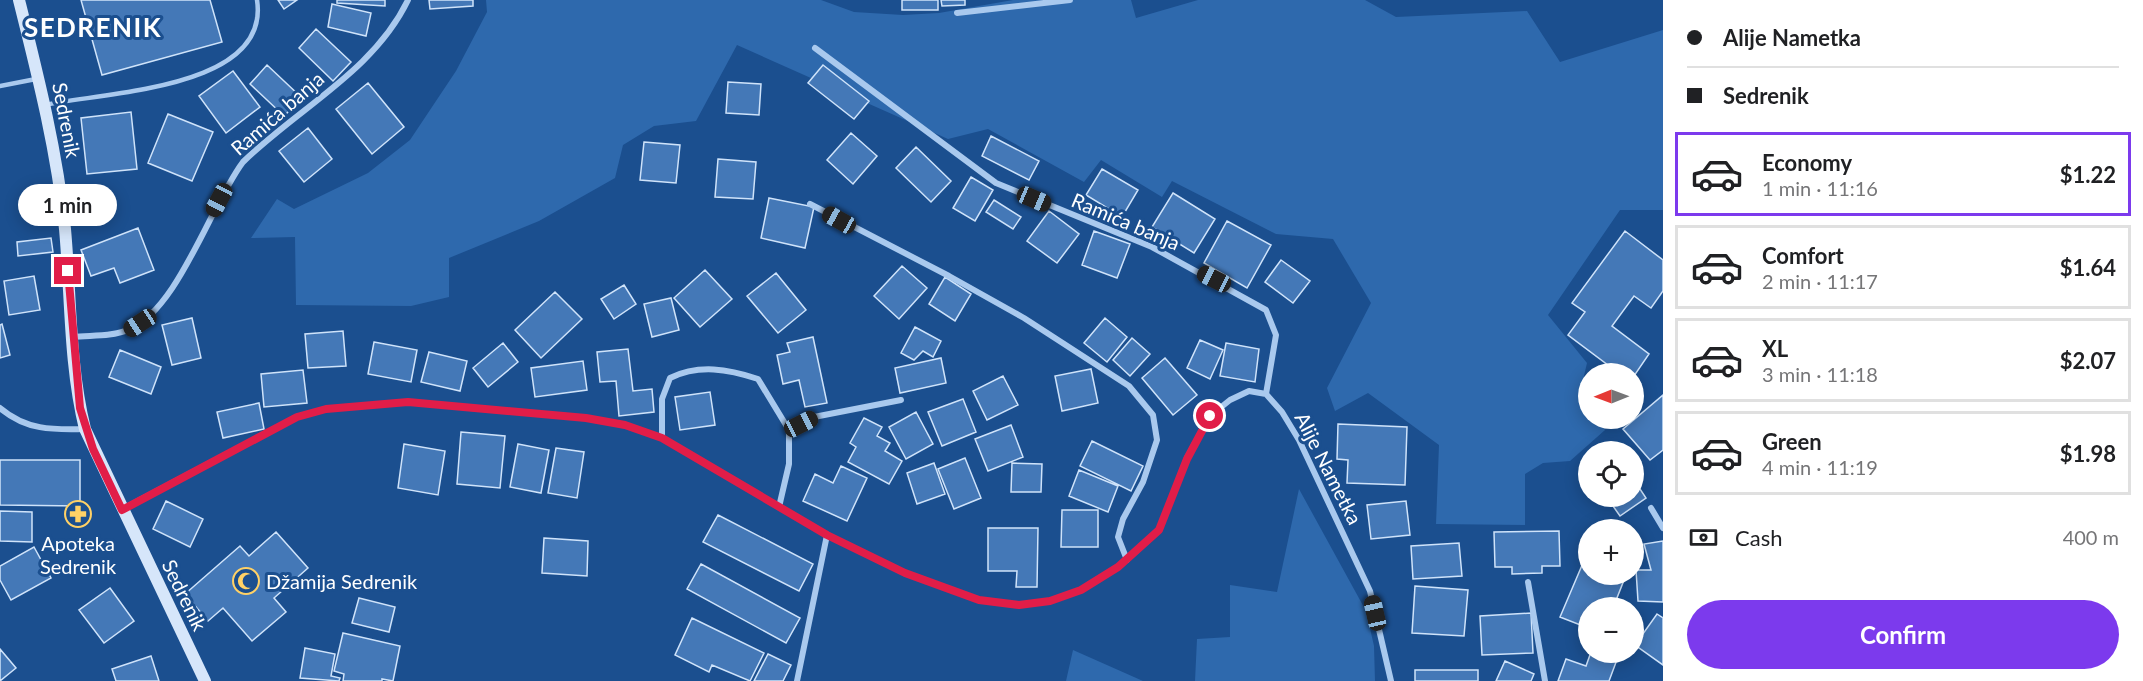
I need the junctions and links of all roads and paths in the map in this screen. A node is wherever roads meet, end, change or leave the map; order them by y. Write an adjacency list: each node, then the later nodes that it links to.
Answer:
1 (19, 0): 7 (street, Sedrenik)
2 (257, 0): 9 (lane)
3 (408, 0): 11 (street, Ramića banja)
4 (1070, 0): 5 (street)
5 (957, 13)
6 (815, 48): 12 (street, Ramića banja)
7 (39, 78): 8 (lane); 9 (street, Sedrenik)
8 (0, 86)
9 (45, 105): 11 (street, Sedrenik)
10 (810, 204): 23 (street)
11 (73, 337): 15 (street, Sedrenik)
12 (1266, 394): 23 (street); 27 (street, Alije Nametka)
13 (901, 400): 16 (street)
14 (0, 408): 15 (street)
15 (85, 429): 20 (street, Sedrenik)
16 (789, 430): 17 (street); 18 (street)
17 (662, 438): 18 (street); 20 (street)
18 (779, 507): 22 (street)
19 (1651, 508): 21 (street)
20 (122, 510): 25 (street, Sedrenik)
21 (1663, 528)
22 (827, 535): 23 (street); 26 (street)
23 (1127, 560)
24 (1528, 582): 28 (street)
25 (205, 681)
26 (797, 681)
27 (1391, 681)
28 (1545, 681)

